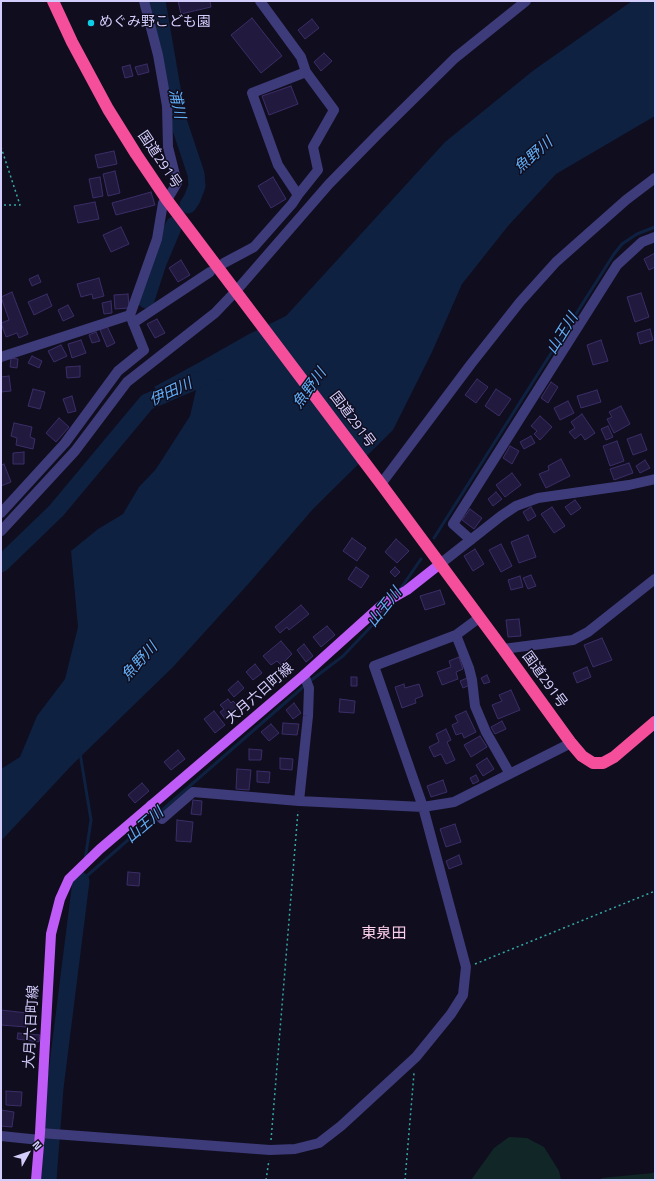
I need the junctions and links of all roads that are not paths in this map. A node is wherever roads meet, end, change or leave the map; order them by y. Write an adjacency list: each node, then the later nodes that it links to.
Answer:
1 (53, 1): 8 (highway, 国道291号)
2 (144, 1): 8 (street)
3 (260, 1): 5 (street)
4 (526, 1): 12 (street)
5 (306, 72): 7 (street); 7 (street)
6 (655, 178): 16 (street)
7 (298, 195): 10 (street)
8 (167, 200): 12 (highway, 国道291号); 13 (street)
9 (655, 237): 19 (street)
10 (224, 263)
11 (210, 272): 13 (street)
12 (239, 295): 16 (highway, 国道291号); 18 (street)
13 (132, 319): 14 (street); 17 (street)
14 (1, 357)
15 (655, 479): 19 (street)
16 (379, 482): 20 (highway, 国道291号)
17 (1, 513)
18 (1, 531)
19 (471, 540): 20 (street)
20 (440, 564): 22 (highway, 国道291号); 25 (main road, 大月六日町線)
21 (655, 579): 24 (street)
22 (479, 618): 23 (street); 24 (highway, 国道291号)
23 (456, 635): 28 (street); 31 (street)
24 (503, 649): 27 (highway, 国道291号)
25 (304, 675): 29 (street); 30 (main road, 大月六日町線)
26 (655, 722): 27 (highway, 国道291号)
27 (571, 744): 28 (street)
28 (510, 774): 31 (street)
29 (299, 801): 30 (street); 31 (street)
30 (151, 805): 32 (main road, 大月六日町線)
31 (423, 808): 32 (street)
32 (41, 1135): 33 (street); 34 (main road, 大月六日町線)
33 (1, 1136)
34 (36, 1180)

